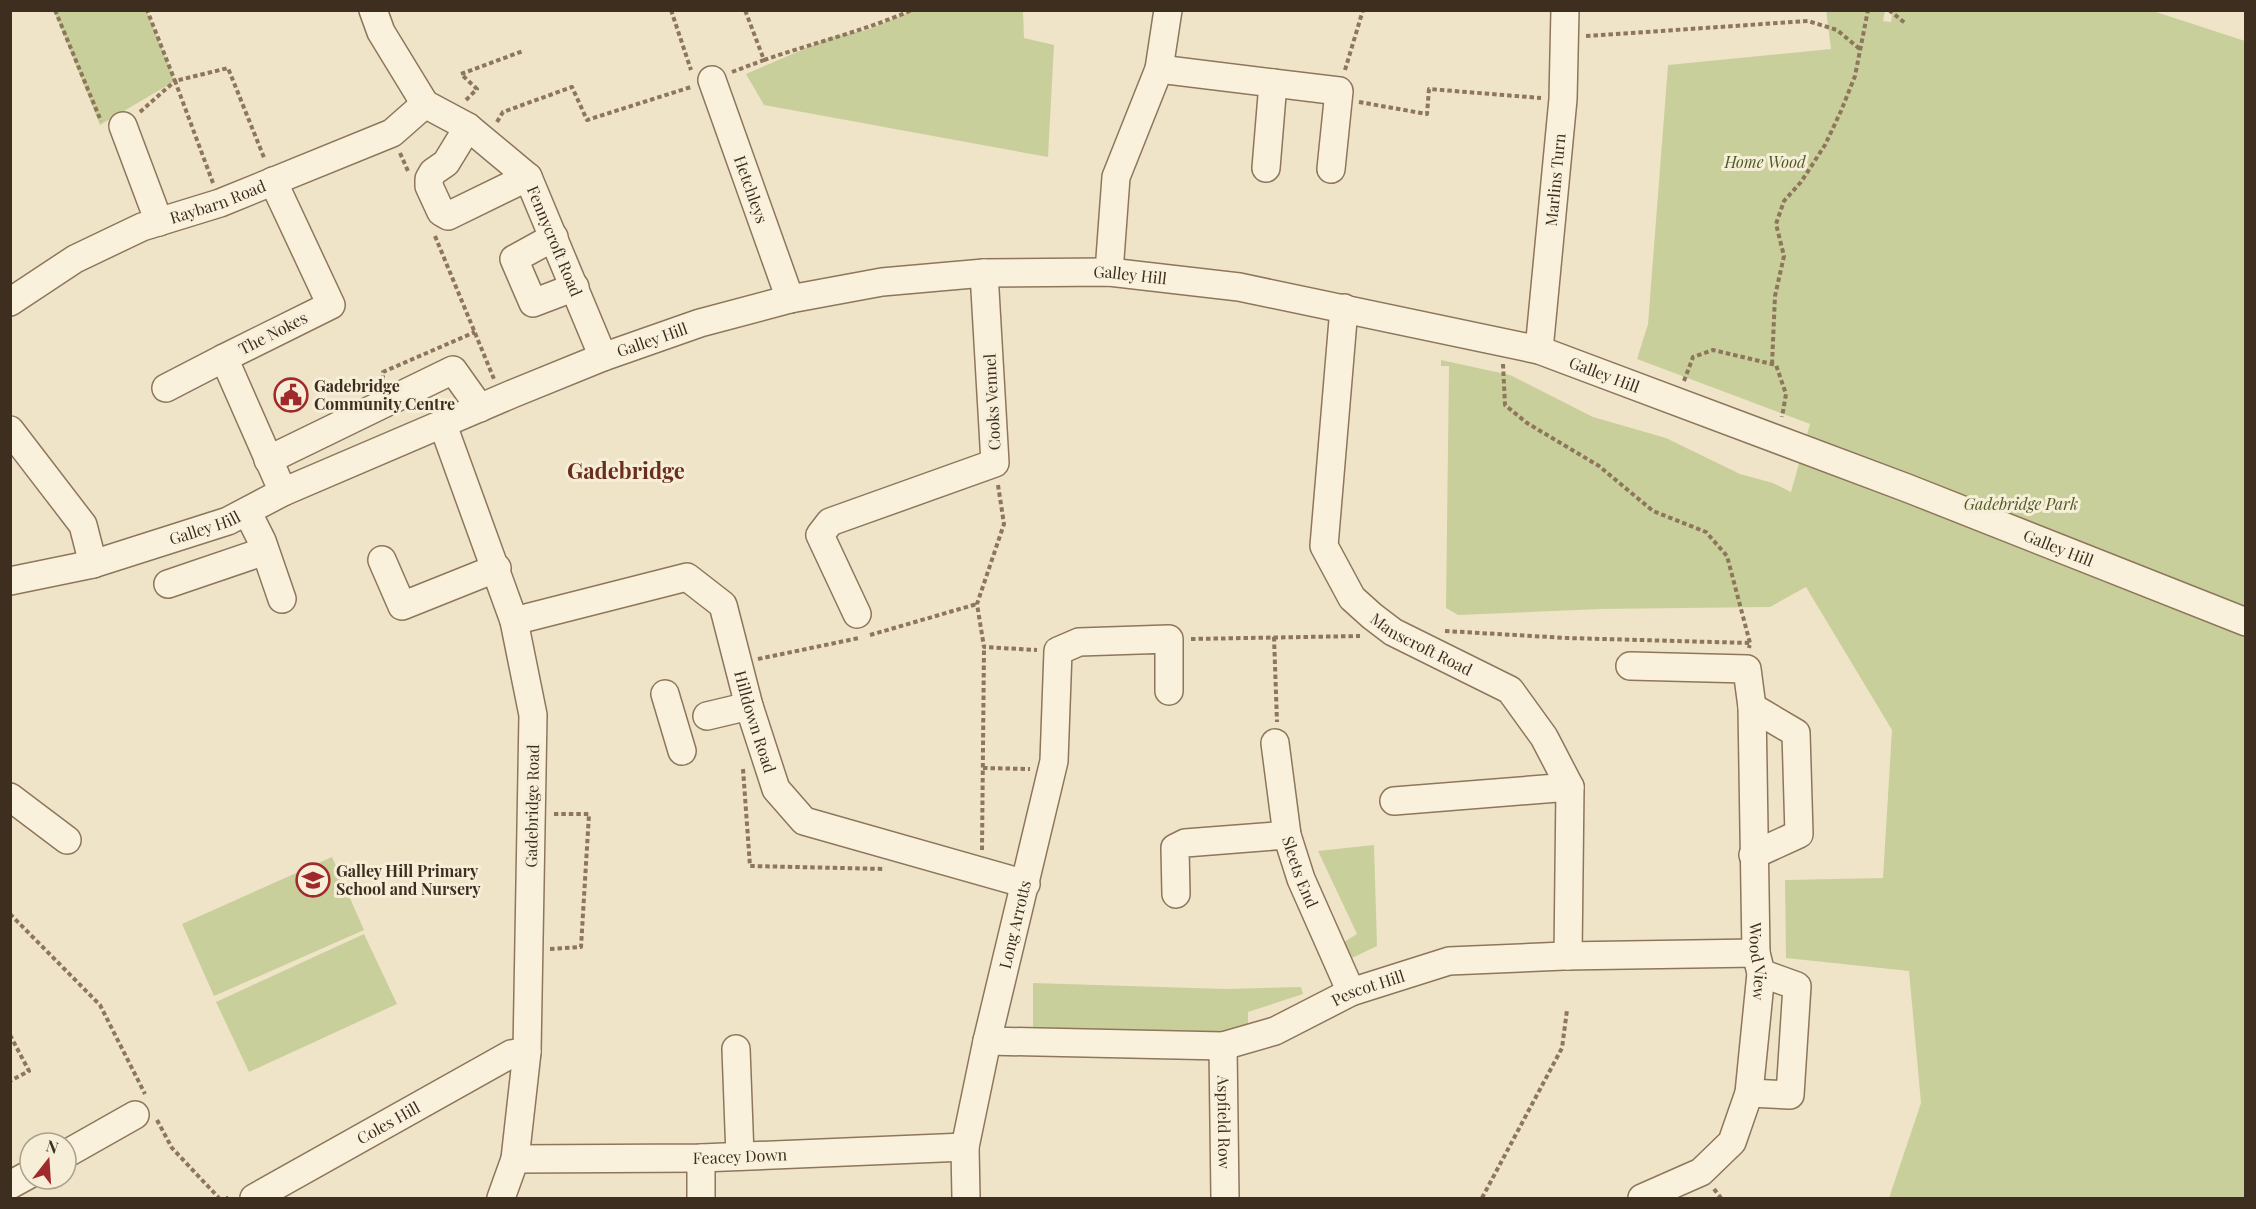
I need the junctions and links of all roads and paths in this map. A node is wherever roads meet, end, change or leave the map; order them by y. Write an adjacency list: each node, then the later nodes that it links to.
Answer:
1 (55, 10): 22 (path)
2 (373, 10): 21 (street, Fennycroft Road)
3 (671, 10): 17 (path)
4 (745, 10): 15 (path)
5 (912, 10): 15 (path)
6 (1168, 10): 16 (street)
7 (1363, 10): 19 (path)
8 (1565, 10): 12 (street, Marlins Turn)
9 (1868, 10): 13 (path)
10 (1889, 10): 11 (path)
11 (1905, 24)
12 (1566, 37): 13 (path); 20 (street, Marlins Turn)
13 (1861, 50): 44 (path)
14 (523, 51): 23 (path)
15 (764, 60): 17 (path)
16 (1159, 69): 18 (street); 34 (street)
17 (704, 82): 23 (path); 37 (street, Hetchleys)
18 (1273, 83): 19 (street); 25 (street)
19 (1338, 95): 20 (path); 26 (street)
20 (1563, 99): 41 (street, Marlins Turn)
21 (425, 104): 23 (street, Fennycroft Road); 24 (street, Raybarn Road)
22 (112, 124): 31 (street)
23 (467, 128): 28 (street, Fennycroft Road); 28 (street)
24 (392, 133): 27 (path); 29 (street, Raybarn Road)
25 (1266, 168)
26 (1331, 169)
27 (409, 174)
28 (528, 177): 33 (street, Fennycroft Road)
29 (273, 181): 30 (street, Raybarn Road); 30 (path); 43 (street, The Nokes)
30 (220, 203): 31 (street, Raybarn Road)
31 (159, 222): 38 (street, Raybarn Road)
32 (431, 226): 47 (path)
33 (554, 237): 36 (street, Fennycroft Road); 36 (street)
34 (1108, 272): 35 (street, Galley Hill); 39 (street, Galley Hill)
35 (984, 273): 37 (street, Galley Hill); 52 (street, Cooks Vennel)
36 (574, 288): 42 (street, Fennycroft Road)
37 (790, 299): 42 (street, Galley Hill)
38 (10, 302)
39 (1344, 308): 40 (street, Galley Hill); 66 (street, Manscroft Road)
40 (1502, 342): 41 (street, Galley Hill); 69 (path)
41 (1539, 350): 46 (street, Galley Hill)
42 (603, 357): 47 (street, Galley Hill)
43 (224, 358): 45 (street); 51 (street, The Nokes)
44 (1772, 363): 46 (path); 50 (path)
45 (166, 388)
46 (1677, 402): 50 (street, Galley Hill)
47 (491, 403): 48 (street, Galley Hill); 51 (street)
48 (443, 425): 53 (street, Galley Hill); 58 (street, Gadebridge Road)
49 (10, 430): 57 (street)
50 (1778, 440): 64 (street, Galley Hill)
51 (268, 460): 53 (street, The Nokes)
52 (995, 463): 62 (street, Cooks Vennel); 70 (path)
53 (283, 492): 54 (street, Galley Hill)
54 (248, 513): 55 (street); 57 (street, Galley Hill)
55 (265, 550): 60 (street); 61 (street)
56 (382, 560): 58 (street)
57 (93, 564): 59 (street, Galley Hill)
58 (497, 568): 63 (street, Gadebridge Road)
59 (10, 581)
60 (168, 584)
61 (282, 599)
62 (857, 614)
63 (514, 621): 76 (street, Hilldown Road); 86 (street, Gadebridge Road)
64 (2246, 622)
65 (1444, 631): 69 (path)
66 (1392, 632): 67 (path); 83 (street, Manscroft Road)
67 (1274, 637): 68 (path); 79 (path)
68 (1169, 639): 71 (street); 74 (street)
69 (1750, 643): 73 (path)
70 (984, 647): 71 (path); 81 (path)
71 (1058, 651): 82 (street, Long Arrotts)
72 (1630, 666): 73 (street)
73 (1747, 669): 77 (street, Wood View)
74 (1169, 691)
75 (665, 694): 78 (street)
76 (748, 706): 78 (street); 90 (street, Hilldown Road)
77 (1752, 707): 89 (street, Wood View); 89 (street)
78 (691, 720): 80 (street)
79 (1275, 743): 87 (street, Sleets End)
80 (682, 751)
81 (983, 768): 82 (path); 90 (path)
82 (1053, 769): 91 (street, Long Arrotts)
83 (1570, 787): 85 (street); 95 (street, Manscroft Road)
84 (10, 797): 88 (street)
85 (1394, 801)
86 (532, 814): 94 (street, Gadebridge Road); 94 (path)
87 (1287, 835): 92 (street); 97 (street, Sleets End)
88 (67, 840)
89 (1753, 855): 96 (street, Wood View)
90 (982, 871): 91 (street, Hilldown Road)
91 (1026, 884): 100 (street, Long Arrotts)
92 (1176, 894)
93 (10, 914): 106 (path)
94 (531, 951): 103 (street, Gadebridge Road)
95 (1568, 956): 96 (street, Pescot Hill); 97 (street, Pescot Hill)
96 (1758, 963): 105 (street, Wood View); 105 (street)
97 (1352, 992): 101 (street, Pescot Hill)
98 (1567, 1010): 118 (path)
99 (10, 1035): 104 (path)
100 (987, 1041): 101 (street, Pescot Hill); 108 (street, Long Arrotts)
101 (1223, 1046): 117 (street, Aspfield Row)
102 (736, 1049): 109 (street)
103 (527, 1052): 111 (street, Gadebridge Road); 113 (street, Coles Hill)
104 (10, 1081)
105 (1749, 1093): 119 (street, Wood View)
106 (146, 1110): 107 (street); 112 (path)
107 (78, 1147)
108 (965, 1147): 109 (street, Feacey Down); 116 (street, Long Arrotts)
109 (740, 1156): 110 (street, Feacey Down)
110 (701, 1158): 111 (street, Feacey Down); 115 (street)
111 (515, 1159): 114 (street, Gadebridge Road)
112 (219, 1198)
113 (254, 1198)
114 (501, 1198)
115 (701, 1198)
116 (966, 1198)
117 (1225, 1198)
118 (1482, 1198)
119 (1642, 1198)

